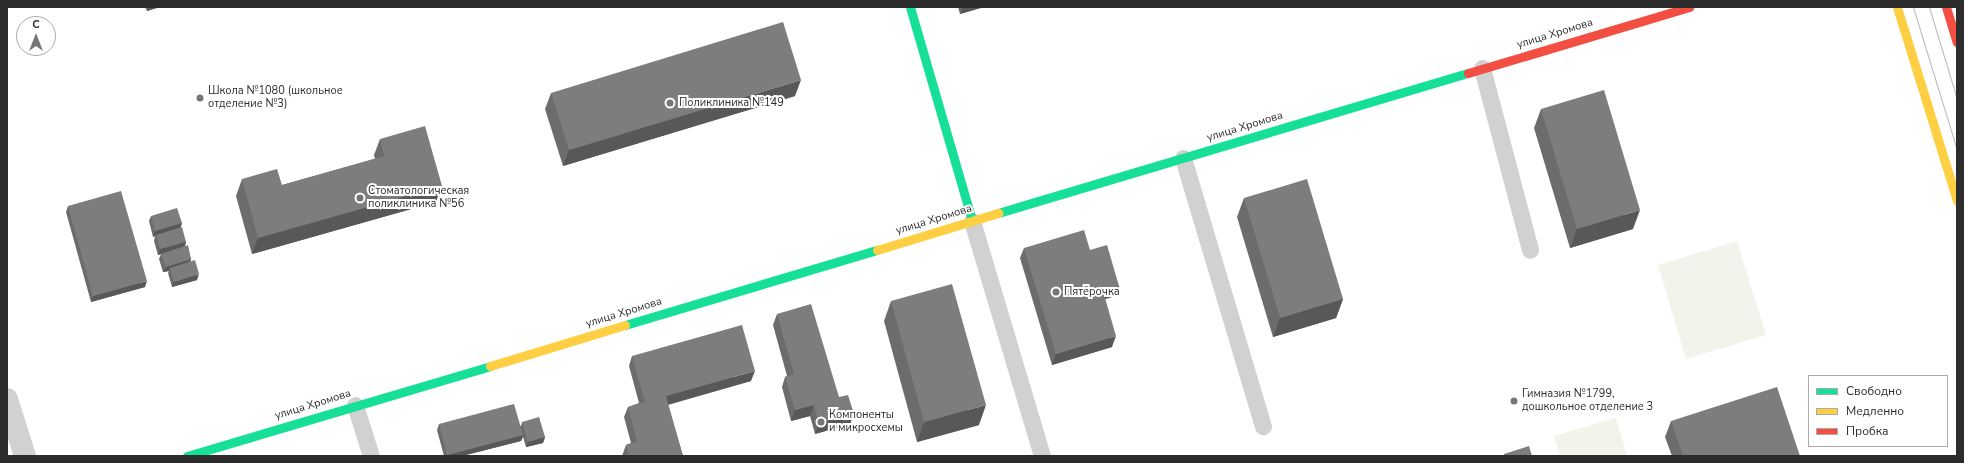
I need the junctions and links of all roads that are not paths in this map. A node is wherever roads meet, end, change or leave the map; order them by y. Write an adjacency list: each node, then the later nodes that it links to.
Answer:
1 (910, 7): 9 (street)
2 (1689, 7): 6 (street, улица Хромова)
3 (1897, 7): 8 (street)
4 (1946, 7): 5 (street)
5 (1957, 42)
6 (1482, 68): 7 (street, улица Хромова); 10 (lane)
7 (1183, 158): 9 (street, улица Хромова); 13 (lane)
8 (1957, 202)
9 (972, 221): 12 (street, улица Хромова); 17 (lane)
10 (1530, 250)
11 (7, 399): 14 (street)
12 (356, 405): 15 (street, улица Хромова); 16 (lane)
13 (1263, 426)
14 (25, 456)
15 (186, 456)
16 (371, 456)
17 (1042, 456)

